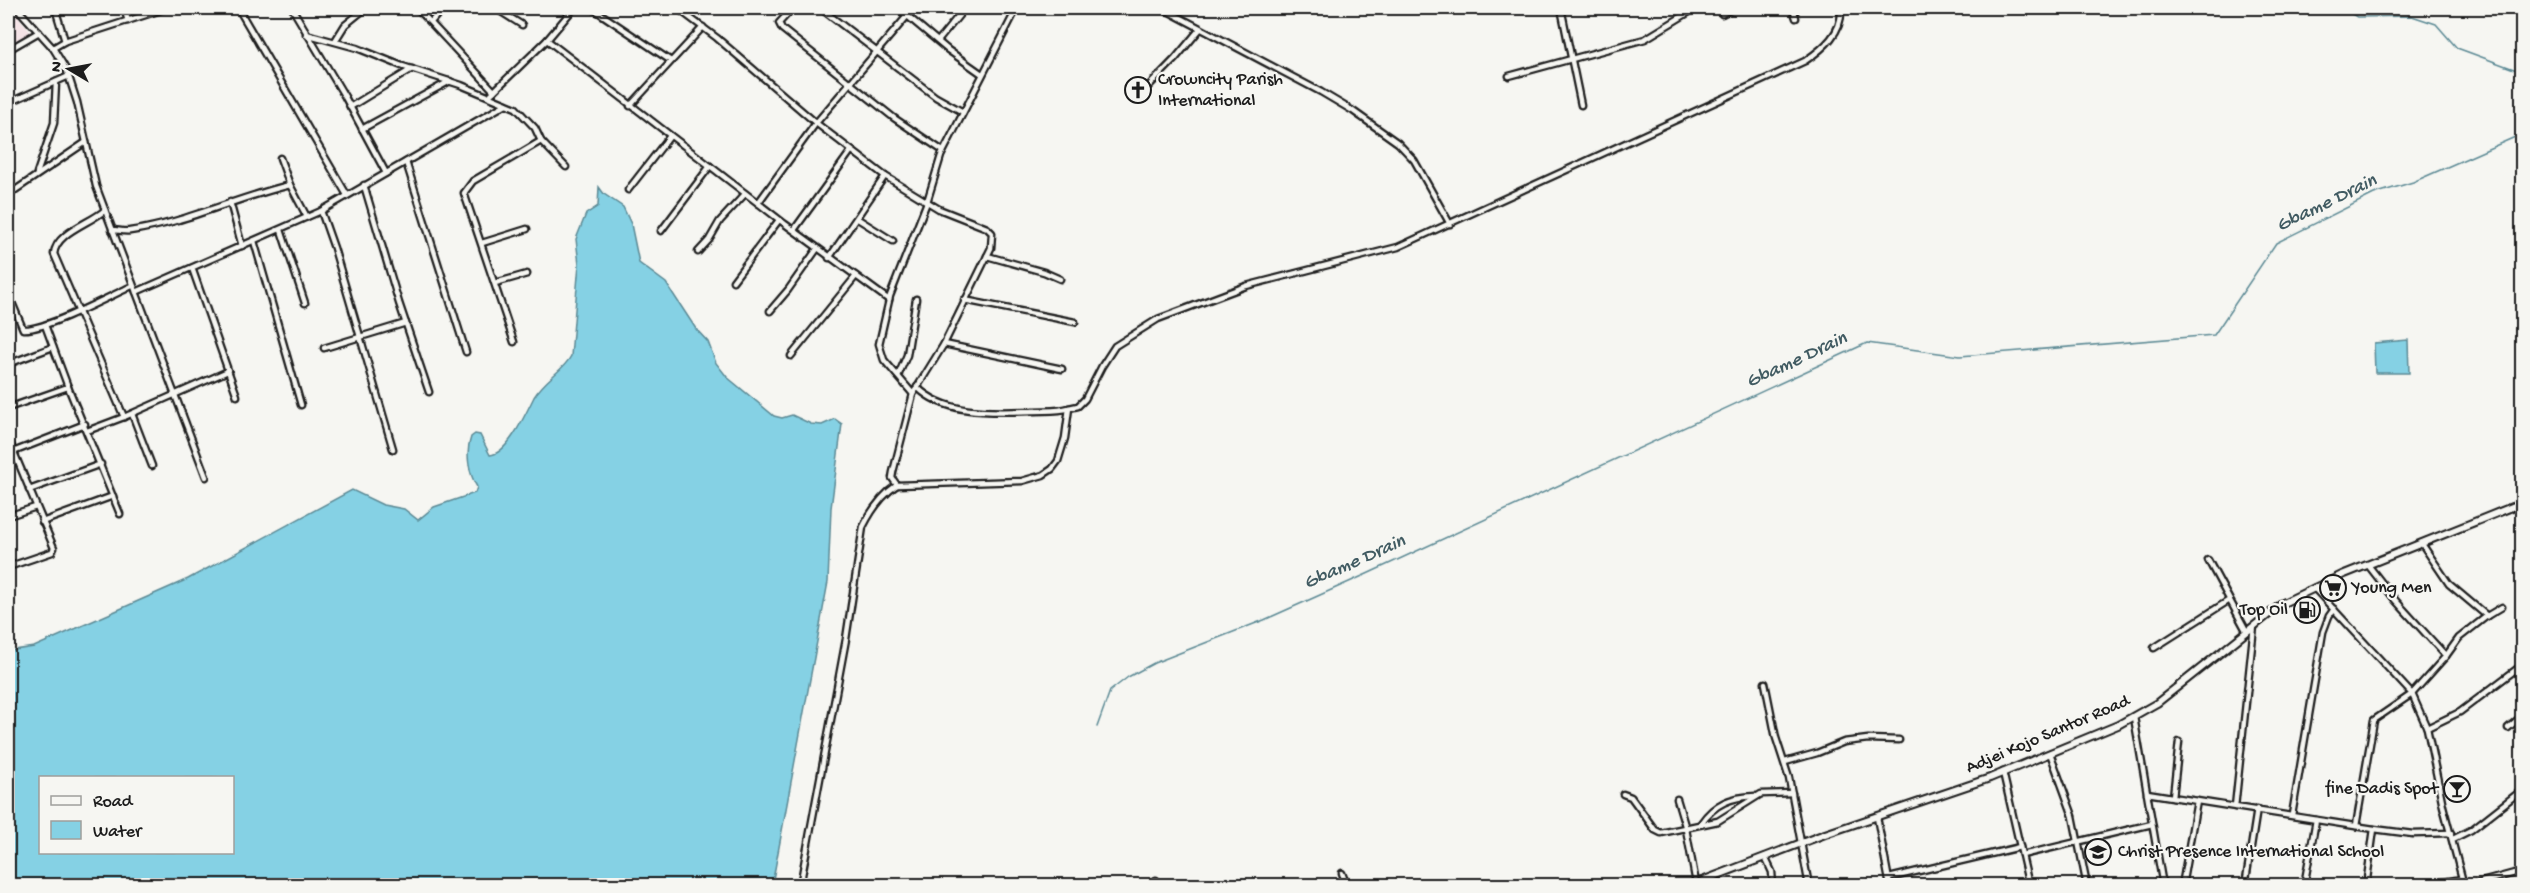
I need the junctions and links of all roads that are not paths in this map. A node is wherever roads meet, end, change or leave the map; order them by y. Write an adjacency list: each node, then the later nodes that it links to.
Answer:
1 (17, 8): 36 (street)
2 (55, 8): 39 (street)
3 (124, 8): 31 (street)
4 (167, 8): 31 (street)
5 (238, 8): 83 (street)
6 (292, 8): 37 (street)
7 (366, 8): 40 (street)
8 (417, 8): 32 (street)
9 (443, 8): 32 (street)
10 (495, 8): 33 (street)
11 (574, 8): 38 (street)
12 (592, 8): 46 (street)
13 (677, 8): 27 (street)
14 (688, 8): 27 (street)
15 (792, 8): 53 (street)
16 (820, 8): 44 (street)
17 (898, 8): 29 (street)
18 (914, 8): 29 (street)
19 (965, 8): 41 (street)
20 (1017, 8): 48 (street)
21 (1162, 8): 35 (street)
22 (1561, 8): 45 (street)
23 (1696, 8): 45 (street)
24 (1734, 8): 28 (street)
25 (1793, 8): 30 (street)
26 (1841, 8): 92 (street)
27 (684, 13): 34 (street)
28 (1722, 14)
29 (908, 16): 41 (street); 44 (street)
30 (1796, 18)
31 (128, 21): 39 (street)
32 (431, 22): 54 (street)
33 (522, 25)
34 (703, 27): 46 (street); 63 (street)
35 (1200, 29): 56 (street); 92 (street)
36 (39, 32): 42 (street); 43 (street)
37 (306, 34): 40 (street); 61 (street)
38 (547, 40): 54 (street); 60 (street)
39 (65, 41): 42 (street)
40 (335, 41): 47 (street)
41 (938, 41): 48 (street)
42 (53, 48): 50 (street)
43 (8, 50)
44 (877, 51): 53 (street); 62 (street)
45 (1571, 60): 49 (street); 59 (street)
46 (671, 62): 60 (street)
47 (412, 69): 51 (street); 61 (street)
48 (982, 74): 62 (street)
49 (1509, 75)
50 (69, 76): 52 (street); 67 (street)
51 (450, 81): 55 (street); 64 (street)
52 (56, 82): 57 (street); 74 (street)
53 (850, 83): 63 (street); 69 (street)
54 (494, 91): 55 (street)
55 (489, 96): 58 (street)
56 (1135, 99)
57 (8, 103)
58 (506, 104): 66 (street); 71 (street)
59 (1581, 105)
60 (630, 106): 65 (street)
61 (350, 107): 64 (street)
62 (963, 112): 69 (street)
63 (816, 123): 68 (street); 86 (street)
64 (362, 129): 75 (street)
65 (670, 136): 73 (street); 80 (street)
66 (541, 141): 72 (street); 100 (street)
67 (86, 142): 74 (street); 87 (street)
68 (851, 151): 76 (street); 96 (street)
69 (943, 151): 85 (street)
70 (280, 158): 77 (street)
71 (406, 162): 75 (street); 129 (street)
72 (566, 166)
73 (710, 166): 82 (street); 97 (street)
74 (37, 173): 81 (street)
75 (386, 173): 78 (street)
76 (885, 176): 85 (street); 90 (street)
77 (290, 185): 84 (street); 89 (street)
78 (364, 185): 83 (street); 122 (street)
79 (8, 187): 81 (street)
80 (628, 190)
81 (10, 193)
82 (745, 194): 86 (street); 103 (street)
83 (347, 195): 88 (street)
84 (230, 202): 94 (street); 101 (street)
85 (927, 202): 104 (street); 116 (street)
86 (758, 203): 91 (street)
87 (105, 210): 94 (street); 119 (street)
88 (321, 211): 89 (street); 124 (street)
89 (307, 217): 95 (street)
90 (858, 219): 98 (street); 105 (street)
91 (779, 220): 96 (street); 110 (street)
92 (1450, 224): 143 (street)
93 (527, 229): 100 (street)
94 (112, 230): 112 (street)
95 (281, 230): 99 (street); 118 (street)
96 (794, 230): 102 (street)
97 (661, 231)
98 (893, 241)
99 (254, 242): 101 (street); 141 (street)
100 (482, 243): 111 (street)
101 (242, 246): 106 (street)
102 (817, 249): 105 (street); 120 (street)
103 (699, 252)
104 (987, 256): 109 (street); 117 (street)
105 (829, 258): 108 (street)
106 (192, 268): 113 (street); 133 (street)
107 (527, 274): 111 (street)
108 (856, 276): 116 (street); 130 (street)
109 (1060, 279)
110 (733, 281)
111 (495, 283): 125 (street)
112 (132, 286): 113 (street); 119 (street)
113 (135, 292): 138 (street)
114 (8, 293): 123 (street)
115 (916, 299): 134 (street)
116 (889, 300): 134 (street)
117 (964, 300): 121 (street); 126 (street)
118 (305, 303)
119 (77, 311): 123 (street); 145 (street)
120 (770, 311)
121 (1075, 322)
122 (405, 323): 124 (street); 137 (street)
123 (45, 325): 127 (street)
124 (360, 336): 128 (street); 149 (street)
125 (514, 342)
126 (944, 344): 132 (street); 136 (street)
127 (53, 347): 131 (street); 135 (street)
128 (324, 348)
129 (466, 352)
130 (791, 356)
131 (8, 364)
132 (1062, 369)
133 (228, 371): 138 (street); 140 (street)
134 (898, 376): 139 (street)
135 (68, 387): 142 (street); 146 (street)
136 (917, 387): 139 (street); 143 (street)
137 (429, 392)
138 (175, 394): 144 (street); 153 (street)
139 (913, 394): 154 (street)
140 (237, 396)
141 (302, 405)
142 (8, 408)
143 (1069, 408): 154 (street)
144 (132, 414): 145 (street); 152 (street)
145 (124, 417): 147 (street)
146 (85, 424): 147 (street); 150 (street)
147 (87, 431): 151 (street)
148 (8, 438): 150 (street)
149 (393, 449)
150 (13, 452): 155 (street)
151 (100, 464): 155 (street); 156 (street)
152 (152, 466)
153 (206, 477)
154 (897, 485): 217 (street)
155 (29, 490): 158 (street)
156 (113, 496): 159 (street); 161 (street)
157 (2523, 503): 162 (street, Adjei Kojo Santor Road)
158 (36, 507): 160 (street); 161 (street)
159 (120, 514)
160 (8, 516)
161 (42, 522): 165 (street)
162 (2421, 544): 164 (street, Adjei Kojo Santor Road); 170 (street)
163 (2208, 560): 167 (street)
164 (2368, 565): 166 (street, Adjei Kojo Santor Road); 174 (street)
165 (8, 567)
166 (2314, 588): 169 (street); 171 (street, Adjei Kojo Santor Road)
167 (2228, 601): 172 (street); 173 (street)
168 (2502, 607): 170 (street)
169 (2334, 609): 177 (street); 197 (street)
170 (2487, 616): 174 (street)
171 (2254, 626): 172 (street, Adjei Kojo Santor Road); 195 (street)
172 (2247, 632): 179 (street, Adjei Kojo Santor Road)
173 (2154, 648)
174 (2446, 656): 177 (street)
175 (2523, 665): 180 (street)
176 (1765, 682): 185 (street)
177 (2412, 693): 180 (street); 202 (street)
178 (2523, 716): 181 (street)
179 (2134, 717): 184 (street, Adjei Kojo Santor Road); 189 (street)
180 (2427, 728): 205 (street)
181 (2508, 728)
182 (1899, 740): 185 (street)
183 (2179, 742): 192 (street)
184 (2050, 753): 186 (street, Adjei Kojo Santor Road); 207 (street)
185 (1785, 762): 188 (street)
186 (2003, 772): 198 (street, Adjei Kojo Santor Road); 208 (street)
187 (2523, 790): 205 (street)
188 (1792, 793): 191 (street); 206 (street)
189 (2147, 793): 192 (street); 201 (street)
190 (1623, 794): 203 (street)
191 (1755, 796): 200 (street); 200 (street)
192 (2174, 797): 194 (street)
193 (1677, 799): 203 (street)
194 (2197, 801): 195 (street); 226 (street)
195 (2235, 807): 196 (street)
196 (2257, 809): 197 (street); 227 (street)
197 (2292, 815): 199 (street)
198 (1877, 816): 206 (street, Adjei Kojo Santor Road); 213 (street)
199 (2316, 819): 202 (street); 228 (street)
200 (1701, 823): 203 (street)
201 (2152, 824): 207 (street); 225 (street)
202 (2356, 826): 204 (street)
203 (1686, 829): 216 (street)
204 (2374, 829): 205 (street); 229 (street)
205 (2452, 836): 214 (street)
206 (1801, 843): 210 (street, Adjei Kojo Santor Road); 221 (street)
207 (2078, 843): 209 (street); 224 (street)
208 (2020, 847): 209 (street); 213 (street)
209 (2022, 855): 223 (street)
210 (1765, 858): 216 (street, Adjei Kojo Santor Road); 220 (street)
211 (2523, 871): 231 (street)
212 (1342, 873): 219 (street)
213 (1889, 878): 222 (street)
214 (2462, 879): 230 (street); 231 (street)
215 (1156, 880): 218 (street)
216 (1693, 884)
217 (800, 885)
218 (1151, 885)
219 (1347, 885)
220 (1773, 885)
221 (1809, 885)
222 (1890, 885)
223 (2029, 885)
224 (2087, 885)
225 (2163, 885)
226 (2182, 885)
227 (2245, 885)
228 (2304, 885)
229 (2366, 885)
230 (2420, 885)
231 (2466, 885)

